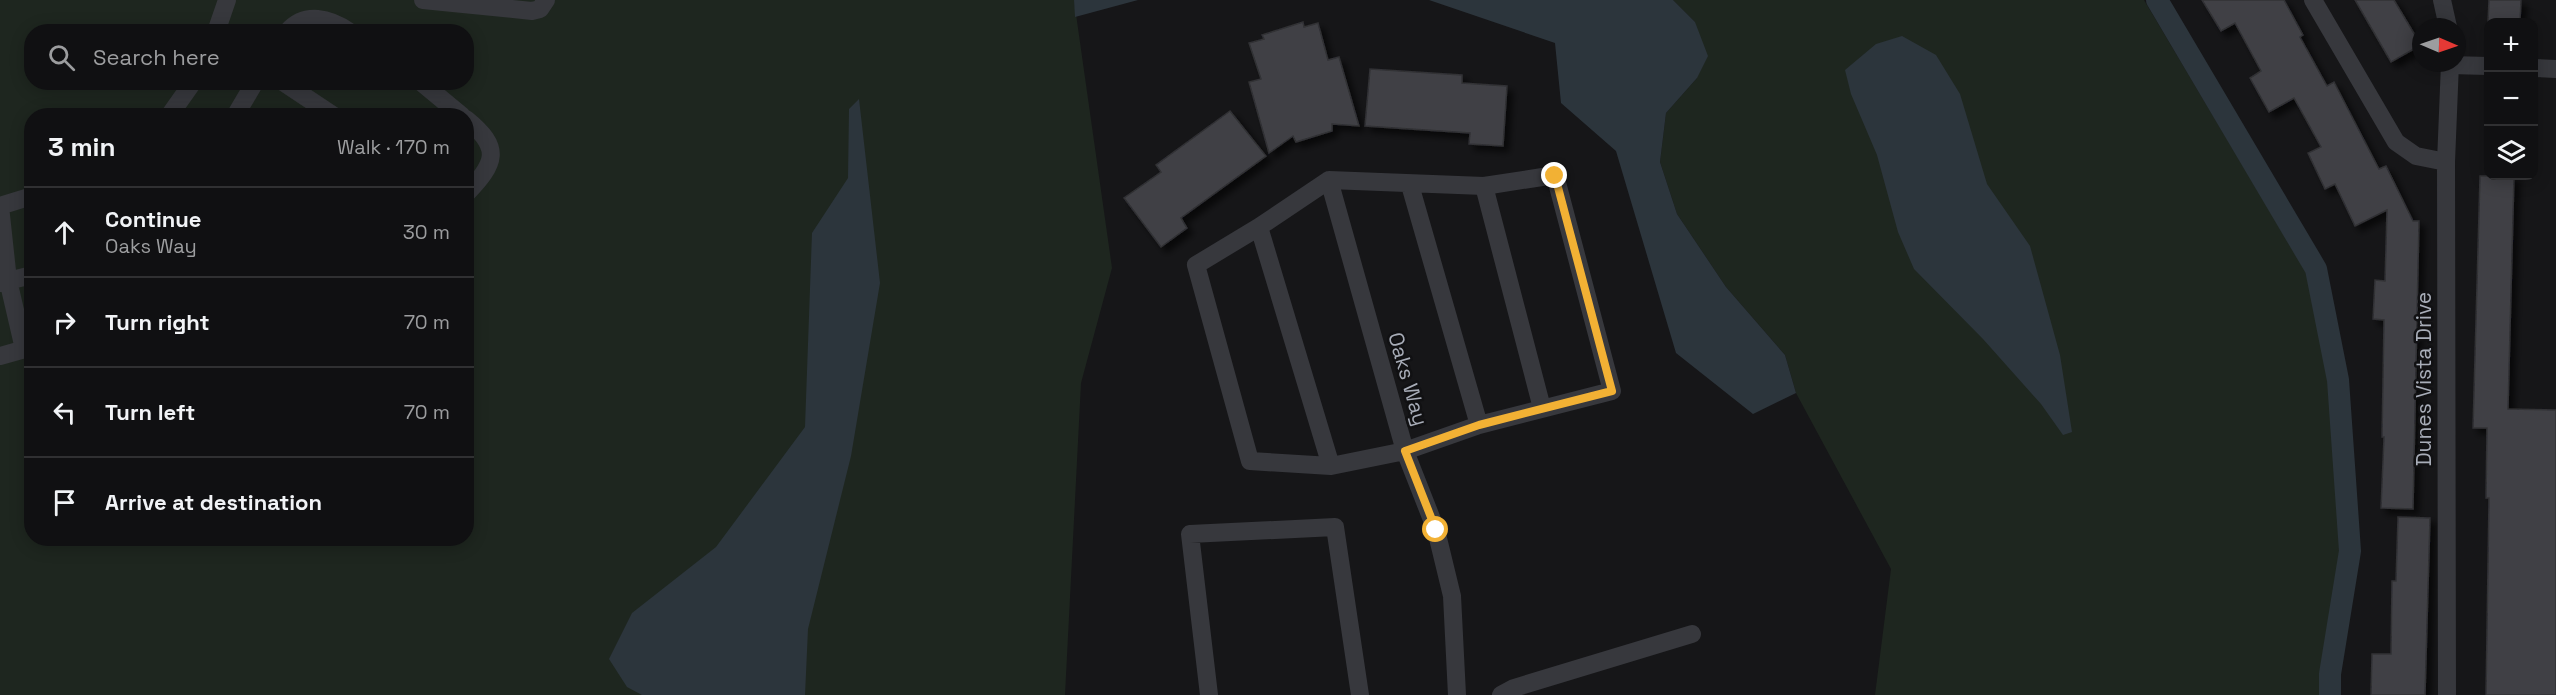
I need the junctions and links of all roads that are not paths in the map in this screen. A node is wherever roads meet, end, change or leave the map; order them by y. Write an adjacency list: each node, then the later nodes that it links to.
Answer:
1 (227, 0): 7 (street)
2 (423, 0): 3 (street)
3 (546, 0)
4 (2313, 0): 24 (street)
5 (2442, 0): 6 (street)
6 (2446, 18)
7 (219, 24)
8 (298, 24): 9 (street)
9 (339, 24)
10 (2466, 65): 11 (street)
11 (2484, 66)
12 (2538, 68): 13 (street)
13 (2556, 69)
14 (2450, 72): 24 (street, Dunes Vista Drive)
15 (187, 90): 19 (street)
16 (250, 90): 20 (street)
17 (295, 90): 21 (street)
18 (431, 90): 22 (street)
19 (175, 108)
20 (240, 108)
21 (322, 108)
22 (452, 108)
23 (474, 127): 27 (street)
24 (2446, 162): 46 (street, Dunes Vista Drive)
25 (1329, 180): 26 (street); 31 (street); 39 (street, Oaks Way)
26 (1410, 185): 28 (street); 38 (street)
27 (474, 186)
28 (1484, 186): 37 (street); 37 (street)
29 (24, 198): 30 (street)
30 (0, 206): 33 (street)
31 (1259, 228): 40 (street); 40 (street)
32 (24, 277): 33 (street)
33 (4, 281): 34 (street)
34 (24, 337)
35 (24, 349): 36 (street)
36 (0, 356)
37 (1542, 408): 38 (street)
38 (1479, 425): 39 (street)
39 (1405, 451): 40 (street); 44 (street, Oaks Way)
40 (1331, 466)
41 (1692, 634): 45 (street)
42 (1209, 695): 43 (street)
43 (1360, 695)
44 (1456, 695)
45 (1501, 695)
46 (2447, 695)

